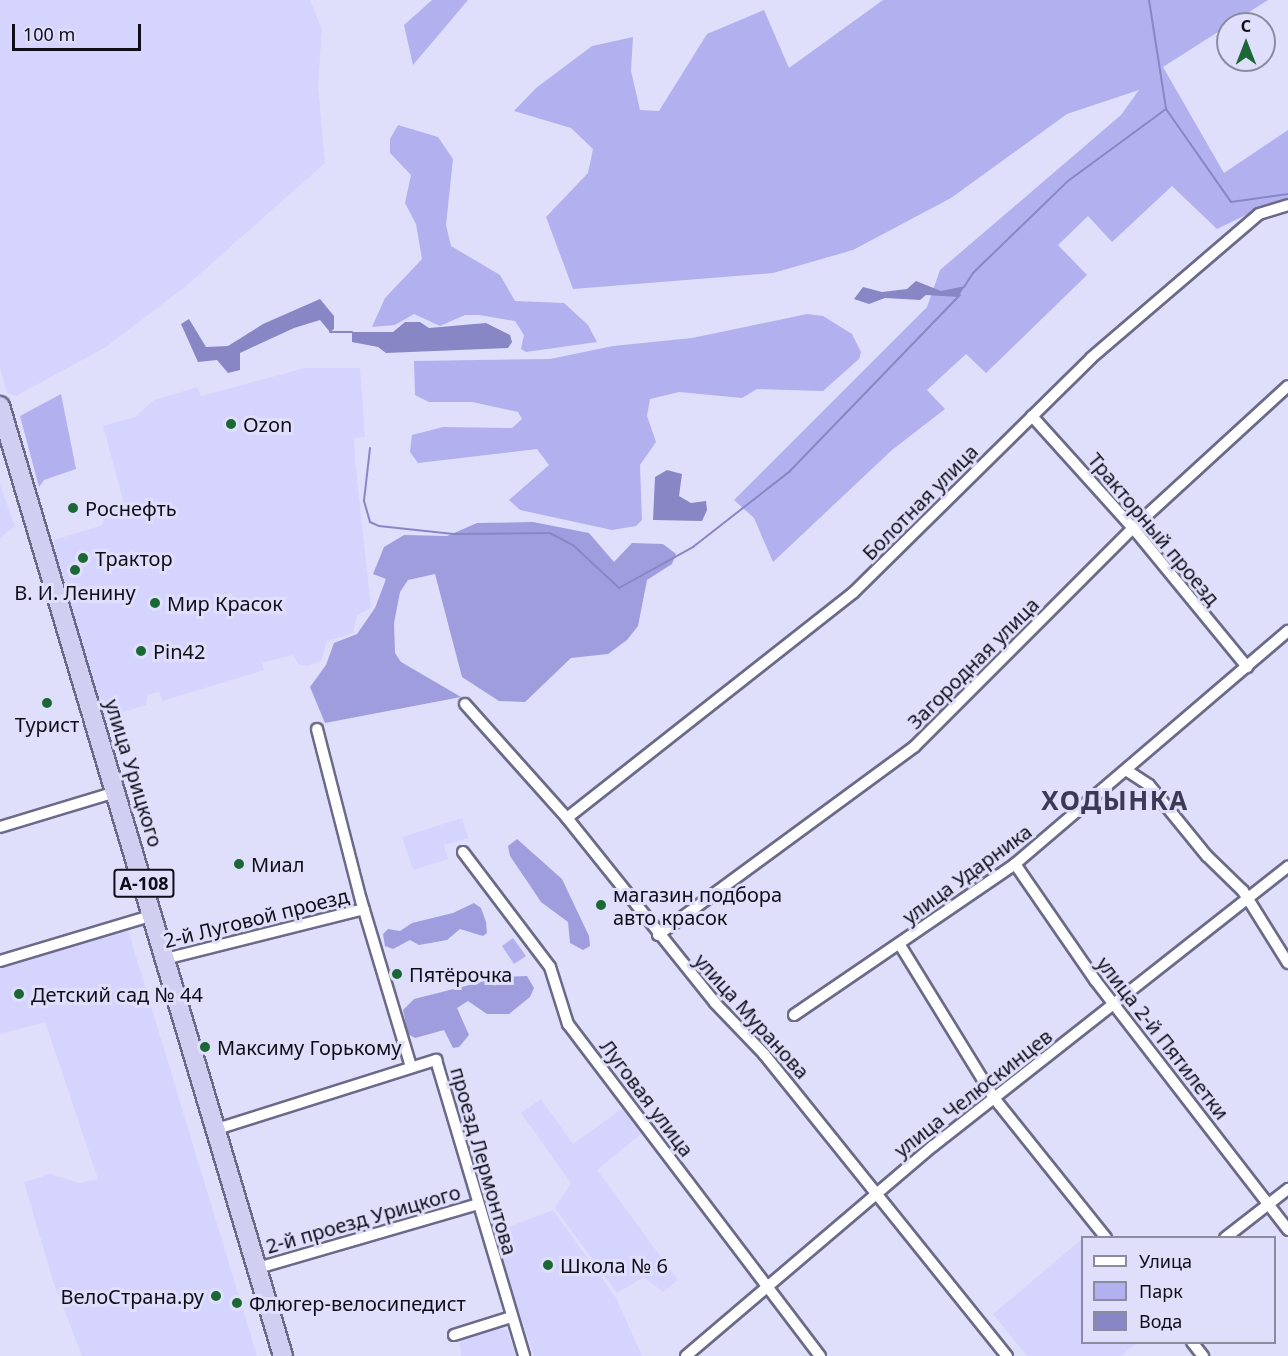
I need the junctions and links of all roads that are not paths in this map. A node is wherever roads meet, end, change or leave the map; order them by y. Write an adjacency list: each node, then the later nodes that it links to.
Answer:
1 (1288, 205): 4 (street, Болотная улица)
2 (1288, 386): 6 (street, Загородная улица)
3 (1, 408): 12 (highway, улица Урицкого / А-108)
4 (1032, 416): 6 (street, Тракторный проезд); 13 (street, Болотная улица)
5 (0, 442): 12 (highway, улица Урицкого / А-108)
6 (1133, 528): 8 (street, Тракторный проезд); 21 (street, Загородная улица)
7 (1288, 632): 8 (street, улица Ударника)
8 (1247, 667): 11 (street, улица Ударника)
9 (465, 704): 13 (street, улица Муранова)
10 (317, 729): 19 (street)
11 (1126, 770): 16 (street, улица Ударника); 18 (street)
12 (111, 794): 14 (street); 20 (highway, улица Урицкого / А-108); 23 (highway, улица Урицкого / А-108)
13 (567, 818): 21 (street, улица Муранова)
14 (0, 827)
15 (463, 852): 39 (street, Луговая улица)
16 (1015, 864): 22 (street, улица Ударника); 26 (street, улица 2-й Пятилетки)
17 (1288, 867): 18 (street, улица Челюскинцев)
18 (1247, 897): 25 (street); 26 (street, улица Челюскинцев)
19 (364, 909): 23 (street, 2-й Луговой проезд); 28 (street)
20 (143, 918): 23 (highway, улица Урицкого / А-108); 24 (street)
21 (658, 935): 32 (street, улица Муранова)
22 (900, 945): 27 (street, улица Ударника); 29 (street)
23 (161, 960): 30 (highway, улица Урицкого / А-108); 43 (highway, улица Урицкого / А-108)
24 (0, 961)
25 (1288, 963)
26 (1114, 1004): 29 (street, улица Челюскинцев); 34 (street, улица 2-й Пятилетки)
27 (794, 1015)
28 (411, 1067): 30 (street); 33 (street, проезд Лермонтова)
29 (994, 1098): 32 (street, улица Челюскинцев); 36 (street)
30 (217, 1129): 38 (highway, улица Урицкого / А-108)
31 (1288, 1189): 34 (street)
32 (878, 1191): 39 (street, улица Челюскинцев); 48 (street, улица Муранова)
33 (477, 1204): 38 (street, 2-й проезд Урицкого); 40 (street, проезд Лермонтова)
34 (1269, 1204): 35 (street, улица 2-й Пятилетки); 37 (street)
35 (1288, 1230)
36 (1104, 1236)
37 (1228, 1236)
38 (258, 1268): 44 (highway, улица Урицкого / А-108)
39 (767, 1286): 46 (street, улица Челюскинцев); 47 (street, Луговая улица)
40 (511, 1317): 41 (street); 45 (street, проезд Лермонтова)
41 (454, 1335)
42 (1194, 1344): 49 (street)
43 (274, 1356)
44 (283, 1356)
45 (524, 1356)
46 (686, 1356)
47 (820, 1356)
48 (1007, 1356)
49 (1203, 1356)

